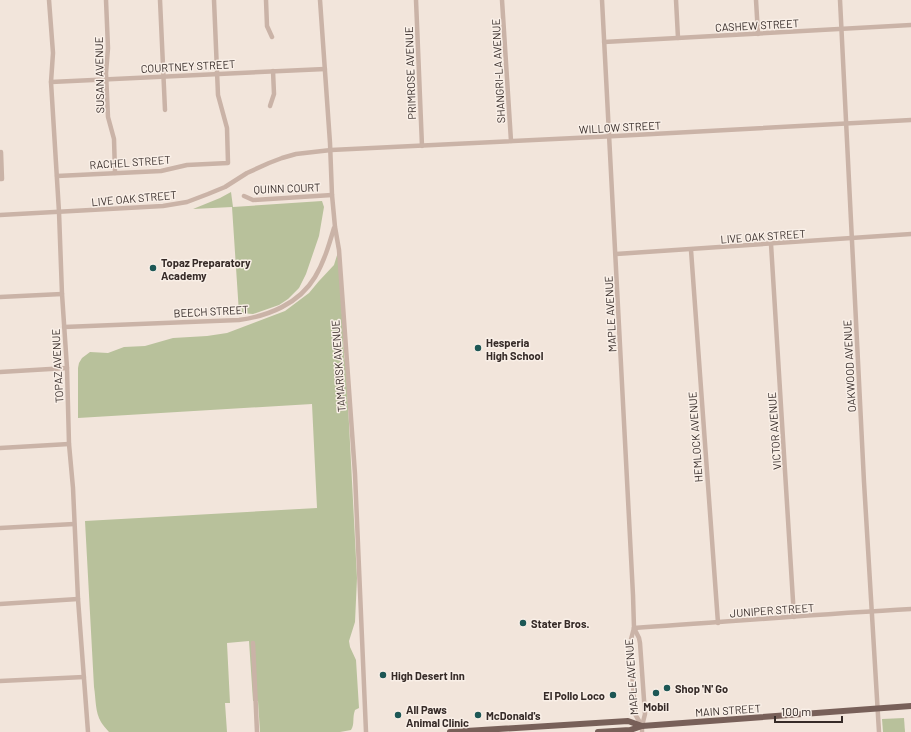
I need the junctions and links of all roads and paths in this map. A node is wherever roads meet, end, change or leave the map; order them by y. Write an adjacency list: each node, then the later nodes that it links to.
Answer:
1 (49, 0): 24 (street, TOPAZ AVENUE)
2 (106, 0): 23 (street, SUSAN AVENUE)
3 (160, 0): 22 (street)
4 (214, 0): 21 (street)
5 (266, 0): 16 (street)
6 (320, 0): 19 (street, TAMARISK AVENUE)
7 (416, 0): 31 (street, PRIMROSE AVENUE)
8 (502, 0): 30 (street, SHANGRI-LA AVENUE)
9 (602, 0): 18 (street, MAPLE AVENUE)
10 (676, 0): 17 (street)
11 (756, 0): 15 (street)
12 (840, 0): 14 (street, OAKWOOD AVENUE)
13 (911, 25): 14 (street, CASHEW STREET)
14 (841, 29): 15 (street, CASHEW STREET); 28 (street, OAKWOOD AVENUE)
15 (758, 34): 17 (street, CASHEW STREET)
16 (272, 37)
17 (678, 38): 18 (street, CASHEW STREET)
18 (604, 42): 29 (street, MAPLE AVENUE)
19 (325, 69): 20 (street, COURTNEY STREET); 32 (street, TAMARISK AVENUE)
20 (273, 71): 21 (street, COURTNEY STREET); 25 (street)
21 (217, 74): 22 (street, COURTNEY STREET); 34 (street, RACHEL STREET)
22 (163, 76): 23 (street, COURTNEY STREET); 26 (street)
23 (107, 79): 24 (street, COURTNEY STREET); 34 (street, SUSAN AVENUE)
24 (51, 82): 35 (street, TOPAZ AVENUE)
25 (270, 106)
26 (165, 110)
27 (911, 120): 28 (street, WILLOW STREET)
28 (846, 123): 29 (street, WILLOW STREET); 43 (street, OAKWOOD AVENUE)
29 (608, 137): 30 (street, WILLOW STREET); 46 (street, MAPLE AVENUE)
30 (511, 141): 31 (street, WILLOW STREET)
31 (422, 146): 32 (street, WILLOW STREET)
32 (331, 150): 37 (street, TAMARISK AVENUE); 39 (street, LIVE OAK STREET)
33 (2, 152): 36 (street)
34 (115, 173): 35 (street, RACHEL STREET)
35 (56, 176): 39 (street, TOPAZ AVENUE)
36 (1, 179)
37 (332, 195): 38 (street, QUINN COURT); 41 (street, TAMARISK AVENUE)
38 (244, 196)
39 (59, 212): 40 (street, LIVE OAK STREET); 47 (street, TOPAZ AVENUE)
40 (0, 215)
41 (335, 227): 49 (street, BEECH STREET); 72 (street, TAMARISK AVENUE)
42 (911, 234): 43 (street, LIVE OAK STREET)
43 (852, 238): 44 (street, LIVE OAK STREET); 59 (street, OAKWOOD AVENUE)
44 (771, 244): 45 (street, LIVE OAK STREET); 60 (street, VICTOR AVENUE)
45 (691, 250): 46 (street, LIVE OAK STREET); 61 (street, HEMLOCK AVENUE)
46 (616, 254): 62 (street, MAPLE AVENUE)
47 (62, 294): 48 (street); 49 (street, TOPAZ AVENUE)
48 (0, 297)
49 (64, 327): 50 (street, TOPAZ AVENUE)
50 (67, 368): 51 (street); 52 (street, TOPAZ AVENUE)
51 (0, 372)
52 (69, 444): 53 (street); 54 (street, TOPAZ AVENUE)
53 (0, 448)
54 (74, 524): 55 (street); 56 (street, TOPAZ AVENUE)
55 (0, 528)
56 (78, 599): 57 (street); 64 (street, TOPAZ AVENUE)
57 (0, 604)
58 (911, 609): 59 (street, JUNIPER STREET)
59 (872, 611): 60 (street, JUNIPER STREET); 67 (street, OAKWOOD AVENUE)
60 (794, 616): 61 (street, JUNIPER STREET)
61 (718, 623): 62 (street, JUNIPER STREET)
62 (634, 628): 68 (street, MAPLE AVENUE); 68 (street, MAPLE AVENUE)
63 (253, 643): 71 (street)
64 (84, 677): 65 (street); 70 (street, TOPAZ AVENUE)
65 (0, 681)
66 (911, 706): 67 (main road, MAIN STREET)
67 (878, 709): 68 (main road, MAIN STREET); 75 (street, OAKWOOD AVENUE)
68 (642, 729): 69 (main road, MAIN STREET); 74 (main road, MAIN STREET)
69 (499, 731): 73 (main road, MAIN STREET)
70 (88, 732)
71 (257, 732)
72 (366, 732)
73 (450, 732)
74 (598, 732)
75 (879, 732)

